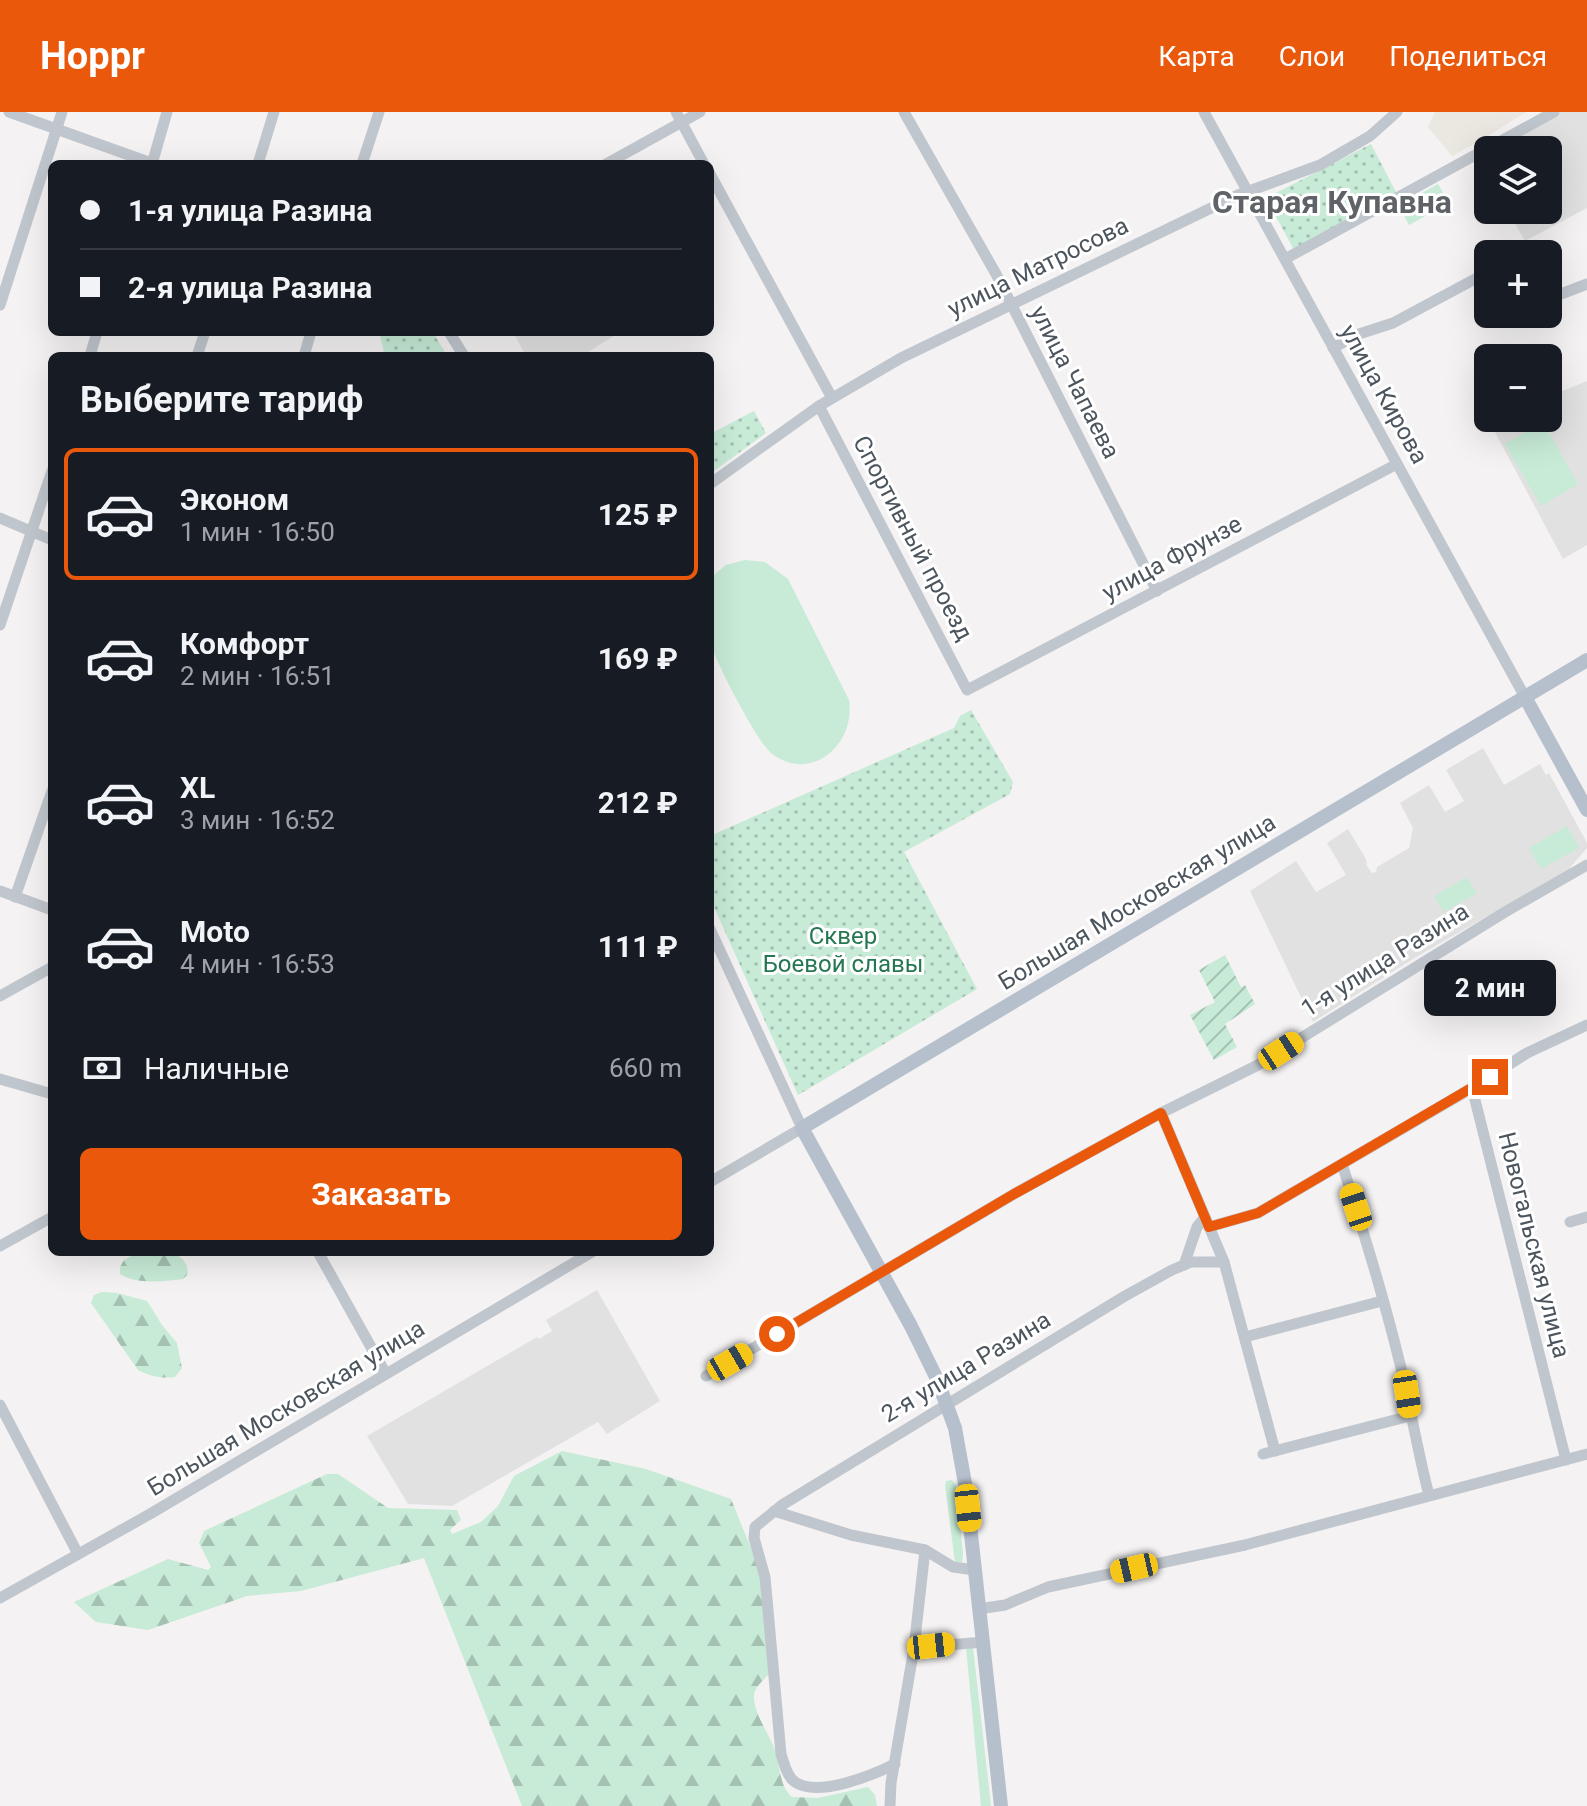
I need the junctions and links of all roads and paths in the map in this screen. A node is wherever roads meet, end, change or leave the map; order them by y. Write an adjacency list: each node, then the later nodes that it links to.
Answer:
1 (9, 112): 12 (street)
2 (62, 112): 12 (street)
3 (167, 112): 14 (street)
4 (274, 112): 15 (street)
5 (379, 112): 16 (street)
6 (700, 112): 11 (street)
7 (904, 112): 25 (street, улица Чапаева)
8 (1204, 112): 20 (street, улица Кирова)
9 (1397, 112): 20 (street, улица Матросова)
10 (1554, 112): 21 (street)
11 (679, 117): 17 (street); 18 (street)
12 (57, 130): 13 (street); 26 (street)
13 (142, 160)
14 (154, 160)
15 (259, 160)
16 (363, 160)
17 (612, 160)
18 (702, 160)
19 (714, 181): 28 (street)
20 (1248, 191): 21 (street, улица Кирова); 25 (street, улица Матросова)
21 (1285, 259): 27 (street, улица Кирова)
22 (1474, 280): 27 (street)
23 (1587, 284): 24 (street)
24 (1562, 294)
25 (1011, 303): 28 (street, улица Матросова); 36 (street, улица Чапаева)
26 (0, 305)
27 (1333, 348): 30 (street, улица Кирова)
28 (832, 398): 29 (street, улица Матросова)
29 (819, 406): 31 (street, улица Матросова); 39 (street, Спортивный проезд)
30 (1397, 464): 36 (street, улица Фрунзе); 40 (street, улица Кирова)
31 (714, 481)
32 (48, 483): 34 (street)
33 (0, 518): 34 (street)
34 (32, 533): 35 (street); 37 (street)
35 (48, 539)
36 (1157, 591): 39 (street, улица Фрунзе)
37 (0, 625)
38 (1587, 660): 40 (main road, Большая Московская улица)
39 (967, 690)
40 (1525, 697): 42 (main road); 55 (main road, Большая Московская улица)
41 (48, 802): 45 (street)
42 (1587, 810)
43 (1587, 865): 54 (street, 1-я улица Разина)
44 (0, 891): 45 (street)
45 (15, 897): 46 (street)
46 (48, 909)
47 (714, 938): 55 (street)
48 (48, 969): 49 (street)
49 (0, 996)
50 (1587, 1025): 52 (street)
51 (0, 1079): 53 (street)
52 (1472, 1088): 56 (street); 76 (street, Новогальская улица)
53 (48, 1093)
54 (1161, 1113): 60 (street); 67 (street, 1-я улица Разина)
55 (802, 1128): 57 (street, Большая Московская улица); 67 (main road)
56 (1342, 1164): 60 (street); 68 (street)
57 (714, 1180)
58 (1587, 1217): 61 (street)
59 (48, 1219): 62 (street)
60 (1207, 1222): 65 (street); 66 (street)
61 (1570, 1222)
62 (0, 1246)
63 (320, 1256): 70 (street)
64 (585, 1256): 70 (street, Большая Московская улица)
65 (1224, 1262): 66 (street, 2-я улица Разина); 69 (street)
66 (1184, 1265): 73 (street, 2-я улица Разина)
67 (882, 1272): 71 (street, 1-я улица Разина); 73 (main road)
68 (1382, 1301): 69 (street); 74 (street)
69 (1245, 1337): 74 (street)
70 (386, 1374): 80 (street, Большая Московская улица)
71 (706, 1376)
72 (0, 1405): 80 (street)
73 (947, 1405): 78 (street, 2-я улица Разина); 81 (main road)
74 (1410, 1416): 77 (street)
75 (1587, 1454): 76 (street)
76 (1566, 1460): 77 (street)
77 (1429, 1495): 83 (street)
78 (774, 1511): 79 (street); 86 (street)
79 (925, 1550): 81 (street); 85 (street)
80 (78, 1554): 82 (street, Большая Московская улица)
81 (975, 1570): 83 (main road)
82 (0, 1598)
83 (979, 1609): 84 (main road)
84 (983, 1642): 85 (street); 88 (main road)
85 (914, 1648): 86 (street)
86 (895, 1764): 87 (street)
87 (890, 1806)
88 (1001, 1806)

